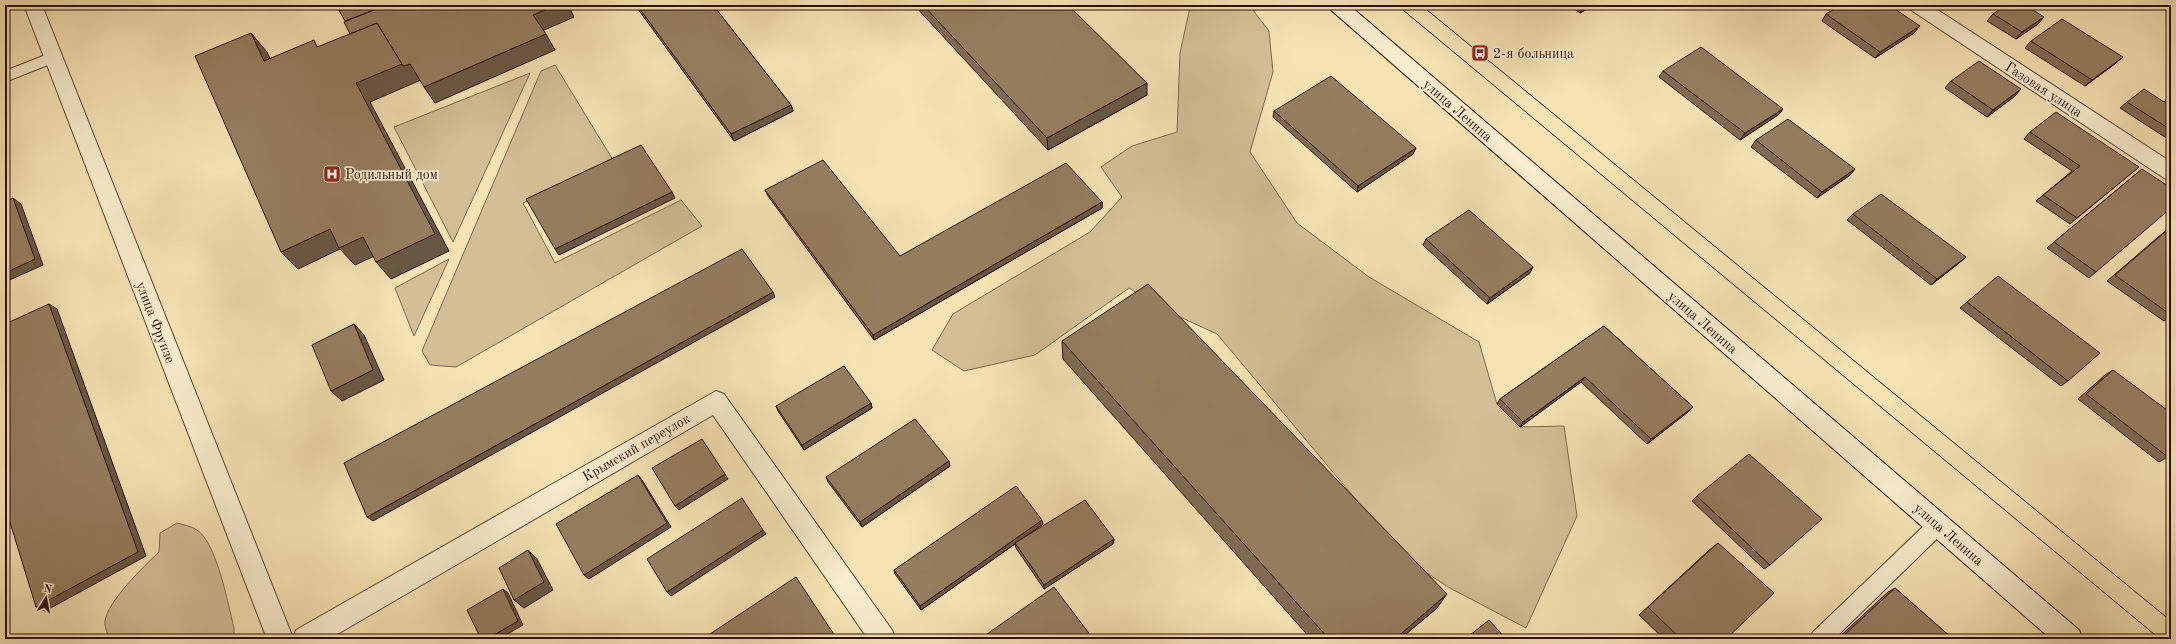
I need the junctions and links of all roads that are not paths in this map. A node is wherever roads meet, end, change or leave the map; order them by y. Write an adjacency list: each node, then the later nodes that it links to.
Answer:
1 (32, 5): 4 (street, улица Фрунзе)
2 (1337, 5): 7 (street, улица Ленина)
3 (1917, 5): 6 (street, Газовая улица)
4 (53, 58): 5 (lane); 8 (street, улица Фрунзе)
5 (5, 77)
6 (2171, 172)
7 (1938, 524): 11 (lane); 12 (street, улица Ленина)
8 (280, 639)
9 (305, 639): 10 (street, Крымский переулок)
10 (883, 639)
11 (1820, 639)
12 (2070, 639)

